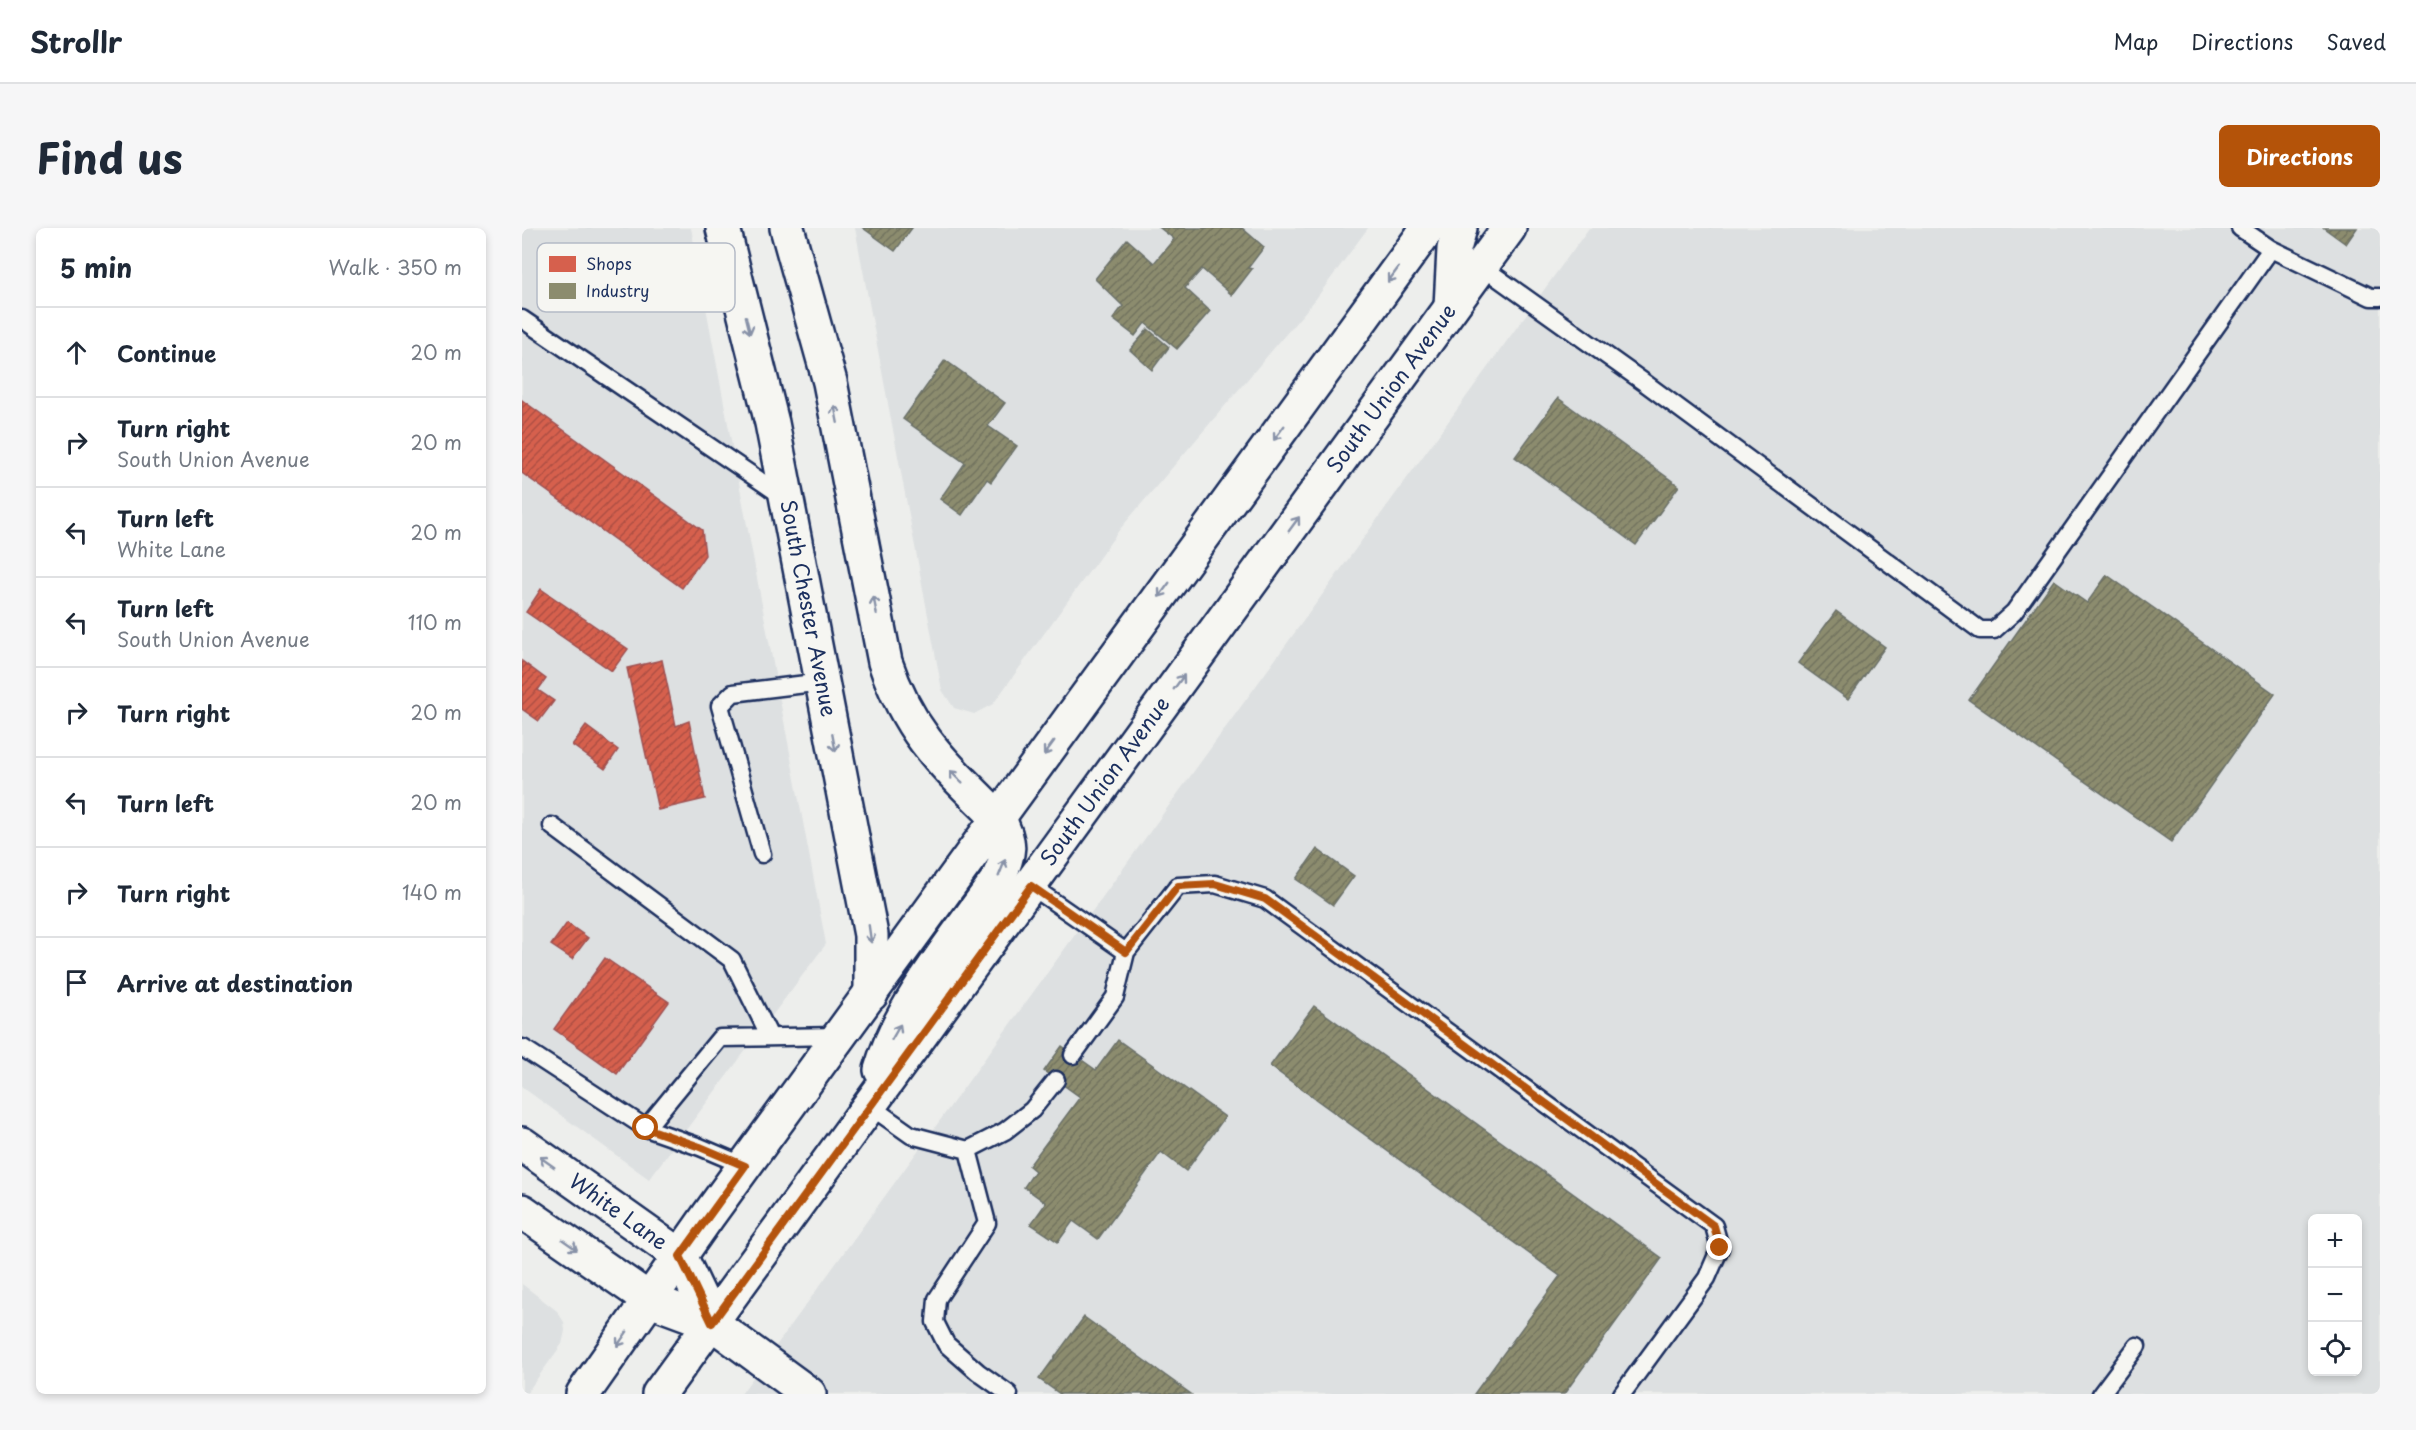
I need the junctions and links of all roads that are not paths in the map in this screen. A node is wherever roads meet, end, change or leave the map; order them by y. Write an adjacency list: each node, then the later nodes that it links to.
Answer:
1 (723, 228): 7 (main road, South Chester Avenue, one-way to 7)
2 (787, 228): 16 (main road, one-way to 2)
3 (1428, 228): 16 (main road, one-way to 16)
4 (1460, 228): 12 (main road)
5 (1509, 228): 9 (main road, South Union Avenue)
6 (2240, 228): 8 (lane)
7 (727, 243)
8 (2271, 249): 9 (lane); 11 (lane)
9 (1481, 266): 12 (main road, South Union Avenue)
10 (735, 276): 14 (main road, South Chester Avenue, one-way to 14)
11 (2380, 297)
12 (1451, 308): 19 (main road, South Union Avenue, one-way to 12)
13 (522, 319): 14 (lane)
14 (787, 499): 15 (main road, South Chester Avenue)
15 (822, 682): 18 (lane); 21 (main road, South Chester Avenue, one-way to 21)
16 (998, 818): 21 (main road); 27 (main road, one-way to 16)
17 (552, 826): 23 (lane)
18 (762, 854)
19 (1031, 886): 20 (lane); 27 (main road, South Union Avenue)
20 (1126, 952): 25 (lane); 41 (lane)
21 (871, 994): 22 (main road)
22 (840, 1036): 23 (lane); 31 (main road)
23 (770, 1037): 28 (lane)
24 (523, 1048): 28 (lane)
25 (1073, 1055)
26 (1056, 1080): 30 (lane)
27 (870, 1106): 30 (lane); 35 (main road, South Union Avenue)
28 (646, 1128): 31 (lane)
29 (522, 1144): 33 (main road, White Lane, one-way to 29)
30 (968, 1150): 40 (lane)
31 (745, 1166): 33 (main road)
32 (522, 1211): 34 (main road, one-way to 34)
33 (680, 1256): 34 (main road); 35 (main road, White Lane)
34 (650, 1300): 35 (main road); 37 (main road, one-way to 37)
35 (712, 1323): 38 (main road, South Union Avenue); 39 (main road)
36 (2137, 1346): 42 (lane)
37 (583, 1394)
38 (659, 1394)
39 (809, 1394)
40 (1009, 1394)
41 (1622, 1394)
42 (2101, 1394)

